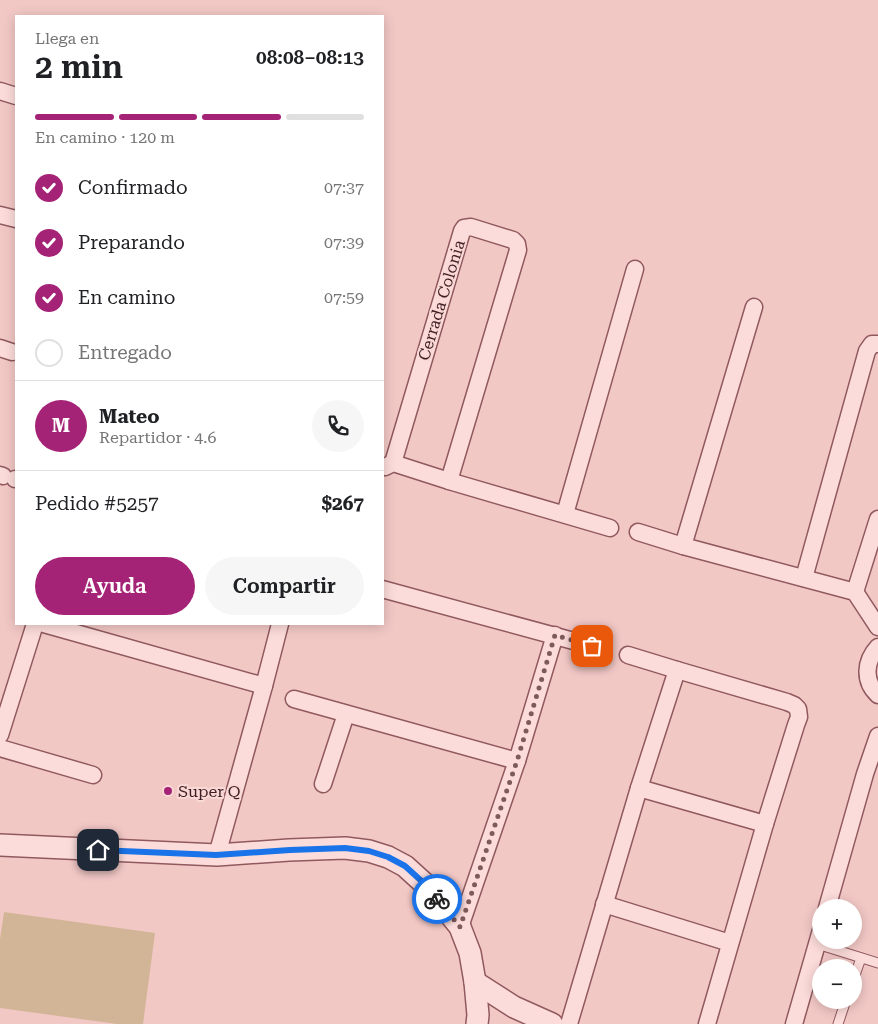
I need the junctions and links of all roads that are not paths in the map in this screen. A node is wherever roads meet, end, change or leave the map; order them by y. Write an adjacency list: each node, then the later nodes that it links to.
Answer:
1 (0, 90): 2 (street)
2 (15, 96)
3 (0, 215): 4 (street)
4 (15, 220)
5 (636, 269): 10 (street)
6 (754, 307): 14 (street)
7 (878, 344): 15 (street)
8 (388, 465): 9 (street, Cerrada Colonia); 9 (street, Cerrada Colonia)
9 (449, 481): 10 (street, Cerrada Colonia)
10 (566, 514): 12 (street, Cerrada Colonia)
11 (878, 519): 17 (street)
12 (610, 528)
13 (638, 532): 14 (street)
14 (683, 546): 15 (street)
15 (804, 578): 17 (street)
16 (384, 590): 22 (street)
17 (855, 592): 21 (street)
18 (35, 625): 31 (street)
19 (48, 625): 27 (street)
20 (280, 625): 27 (street)
21 (878, 627)
22 (555, 635): 23 (street); 34 (street)
23 (592, 646)
24 (878, 647): 28 (street)
25 (628, 655): 26 (street)
26 (676, 670): 38 (street); 39 (street)
27 (264, 686): 41 (street)
28 (878, 695)
29 (294, 699): 30 (street)
30 (346, 714): 34 (street); 37 (street)
31 (0, 735)
32 (878, 736): 36 (street)
33 (0, 748): 35 (street)
34 (517, 761): 44 (street)
35 (93, 775)
36 (871, 776): 42 (street)
37 (323, 784)
38 (639, 788): 39 (street); 43 (street)
39 (765, 824): 45 (street)
40 (0, 845): 41 (street)
41 (216, 855): 44 (street)
42 (831, 899)
43 (604, 904): 45 (street); 54 (street)
44 (460, 927): 50 (street)
45 (730, 943): 55 (street)
46 (816, 949): 56 (street)
47 (843, 949): 48 (lane)
48 (861, 958): 49 (lane)
49 (878, 963)
50 (475, 982): 52 (street); 53 (street)
51 (843, 1009): 57 (lane)
52 (477, 1024)
53 (552, 1024)
54 (569, 1024)
55 (707, 1024)
56 (794, 1024)
57 (838, 1024)

